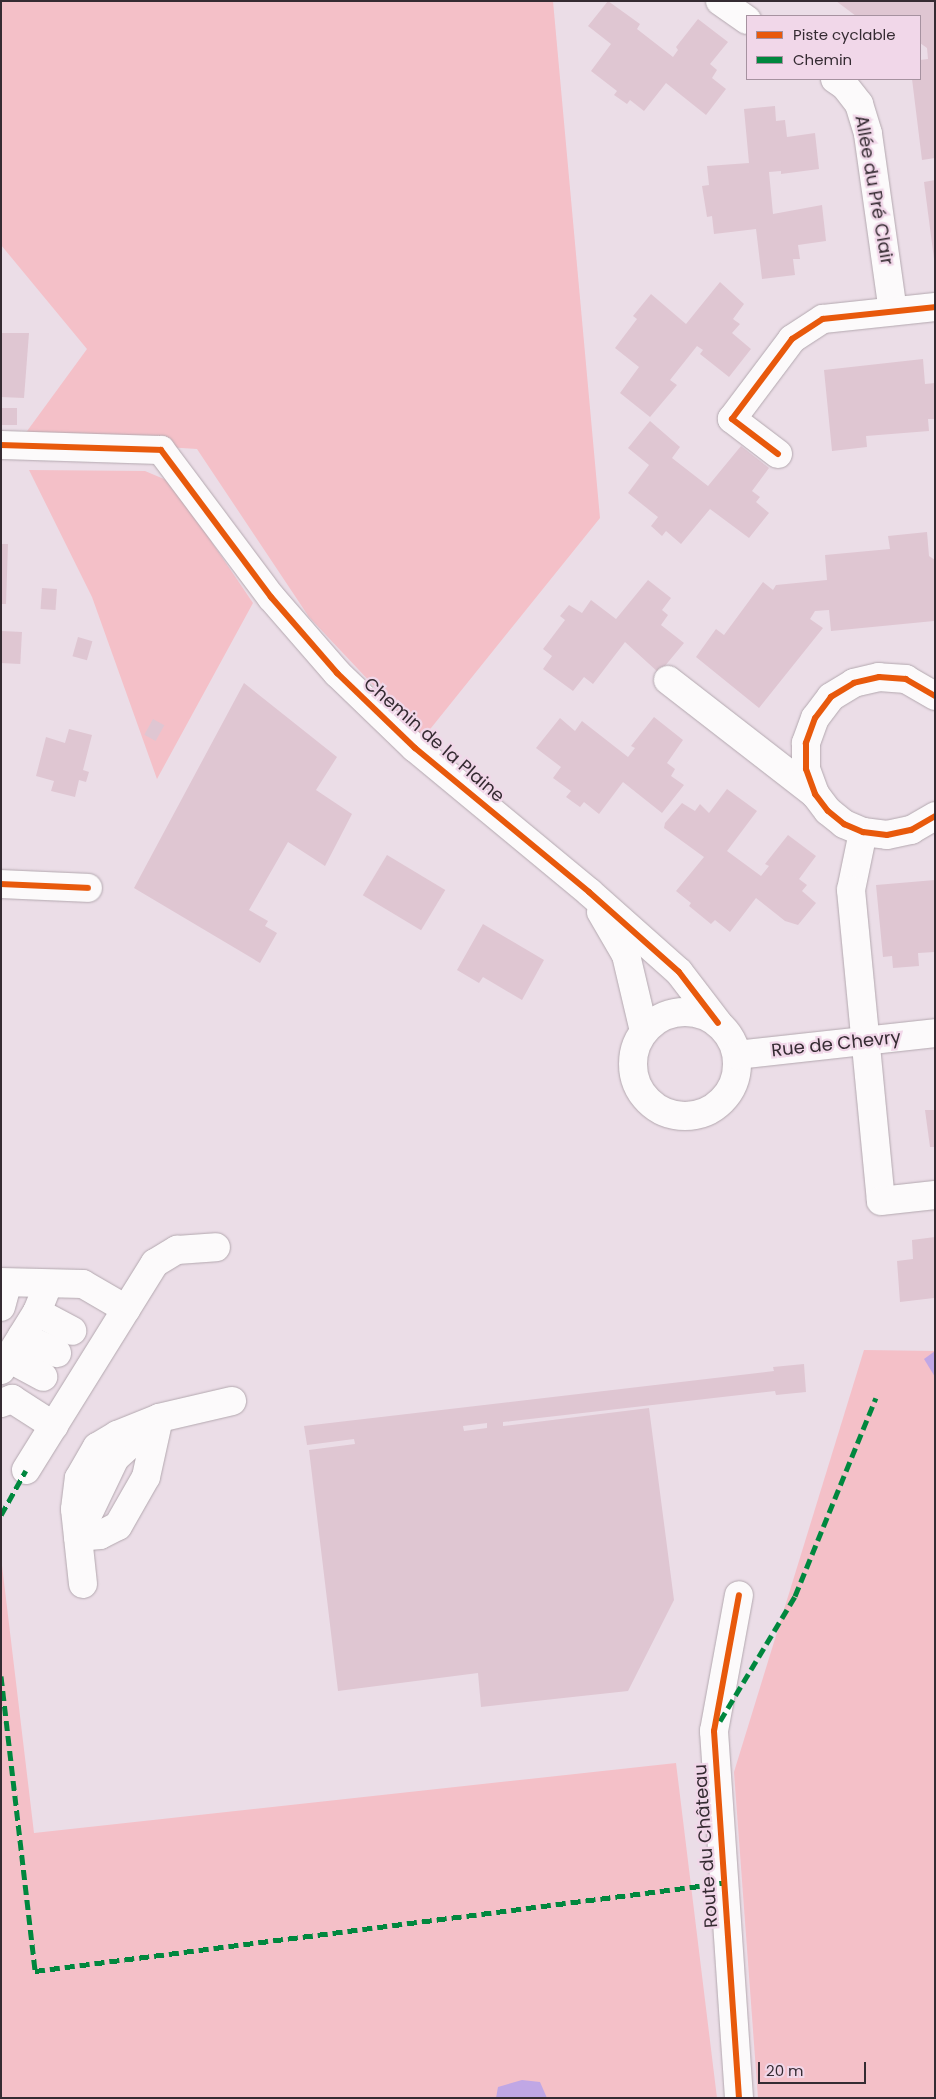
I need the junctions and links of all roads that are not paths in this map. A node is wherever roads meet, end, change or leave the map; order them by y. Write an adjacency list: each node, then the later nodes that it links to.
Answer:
1 (720, 1): 2 (street)
2 (746, 19)
3 (836, 80): 5 (street, Allée du Pré Clair)
4 (935, 307): 5 (street)
5 (893, 311): 7 (street)
6 (1, 445): 15 (street, Chemin de la Plaine)
7 (778, 454)
8 (668, 680): 10 (street)
9 (935, 696): 10 (street)
10 (815, 794): 12 (street)
11 (935, 816): 12 (street)
12 (863, 832): 19 (street)
13 (1, 884): 14 (street)
14 (88, 888)
15 (589, 892): 16 (street, Chemin de la Plaine); 17 (street, Chemin de la Plaine)
16 (718, 1023): 17 (street); 20 (street)
17 (644, 1031): 20 (street)
18 (935, 1033): 19 (street, Rue de Chevry)
19 (865, 1041): 20 (street, Rue de Chevry); 21 (street)
20 (737, 1055)
21 (935, 1195)
22 (216, 1247): 25 (street)
23 (48, 1285): 24 (street); 25 (street); 26 (street)
24 (2, 1289)
25 (126, 1309): 32 (street)
26 (37, 1312): 27 (street); 27 (street)
27 (10, 1354): 28 (street)
28 (43, 1376)
29 (232, 1401): 31 (street)
30 (1, 1403): 32 (street)
31 (159, 1418): 34 (street); 34 (street)
32 (54, 1426): 33 (street)
33 (26, 1470)
34 (78, 1537): 35 (street)
35 (82, 1584)
36 (739, 1595): 37 (street, Route du Château)
37 (739, 2098)

